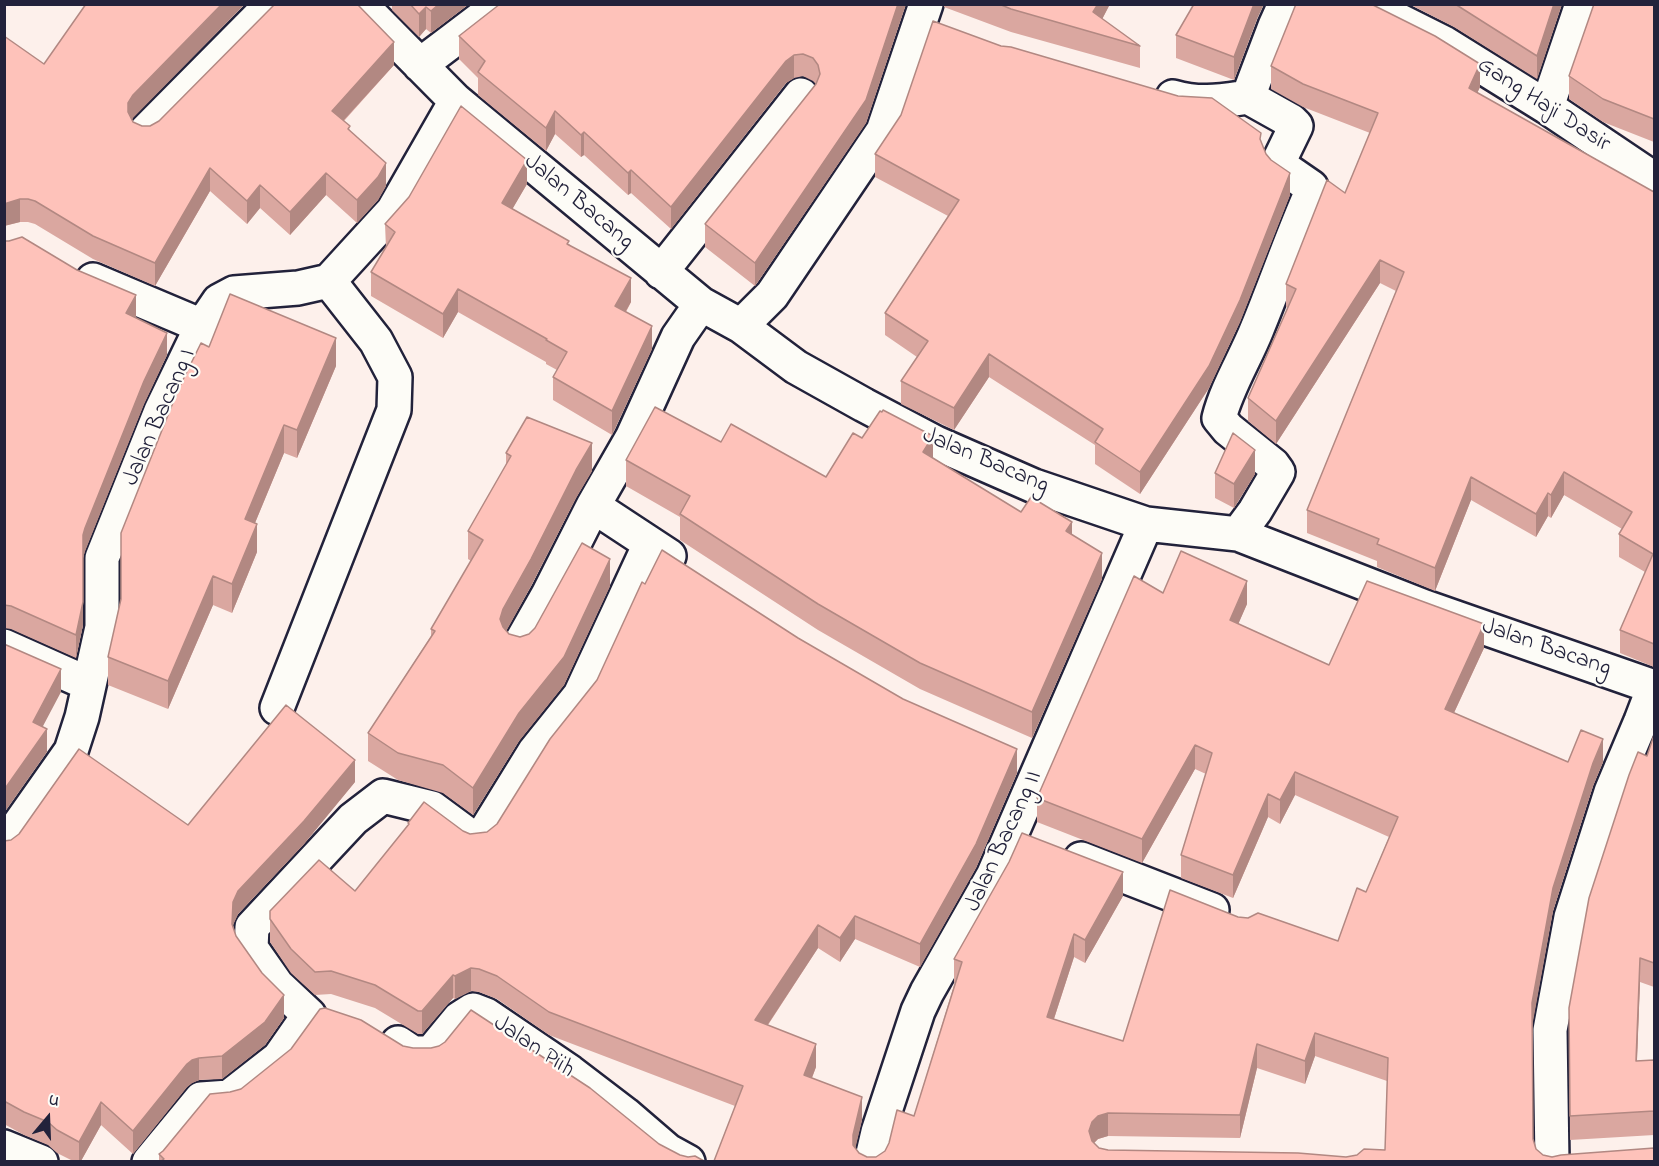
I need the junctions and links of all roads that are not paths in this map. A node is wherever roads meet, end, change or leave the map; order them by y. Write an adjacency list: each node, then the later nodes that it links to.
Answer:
1 (272, 4): 14 (street)
2 (360, 4): 8 (street, Jalan Bacang)
3 (497, 4): 8 (street)
4 (1285, 4): 11 (street)
5 (1366, 4): 13 (street, Gang Haji Dasir)
6 (1582, 4): 13 (street)
7 (930, 17): 21 (street)
8 (420, 65): 12 (street, Jalan Bacang)
9 (1148, 89): 11 (street)
10 (801, 95): 17 (street)
11 (1248, 97): 24 (street)
12 (456, 101): 17 (street, Jalan Bacang); 18 (street)
13 (1546, 107): 15 (street, Gang Haji Dasir)
14 (146, 131)
15 (1654, 179)
16 (64, 265): 20 (street)
17 (661, 272): 19 (street, Jalan Bacang)
18 (329, 281): 20 (street, Jalan Bacang I); 31 (street)
19 (701, 304): 21 (street, Jalan Bacang); 22 (street)
20 (202, 326): 29 (street, Jalan Bacang I)
21 (741, 326): 23 (street, Jalan Bacang)
22 (593, 506): 25 (street); 28 (street)
23 (1146, 524): 24 (street, Jalan Bacang); 32 (street, Jalan Bacang II)
24 (1238, 534): 30 (street, Jalan Bacang)
25 (650, 544): 26 (street); 40 (street)
26 (689, 569)
27 (4, 646): 29 (street)
28 (519, 646)
29 (89, 684): 33 (street, Jalan Bacang I)
30 (1654, 687): 42 (street)
31 (278, 708)
32 (1035, 840): 34 (street); 41 (street, Jalan Bacang II)
33 (4, 846)
34 (1234, 919)
35 (369, 1026): 37 (street, Jalan Piih)
36 (4, 1147): 39 (street)
37 (670, 1158)
38 (1586, 1158): 42 (street)
39 (41, 1161)
40 (149, 1161)
41 (871, 1161)
42 (1552, 1161)

